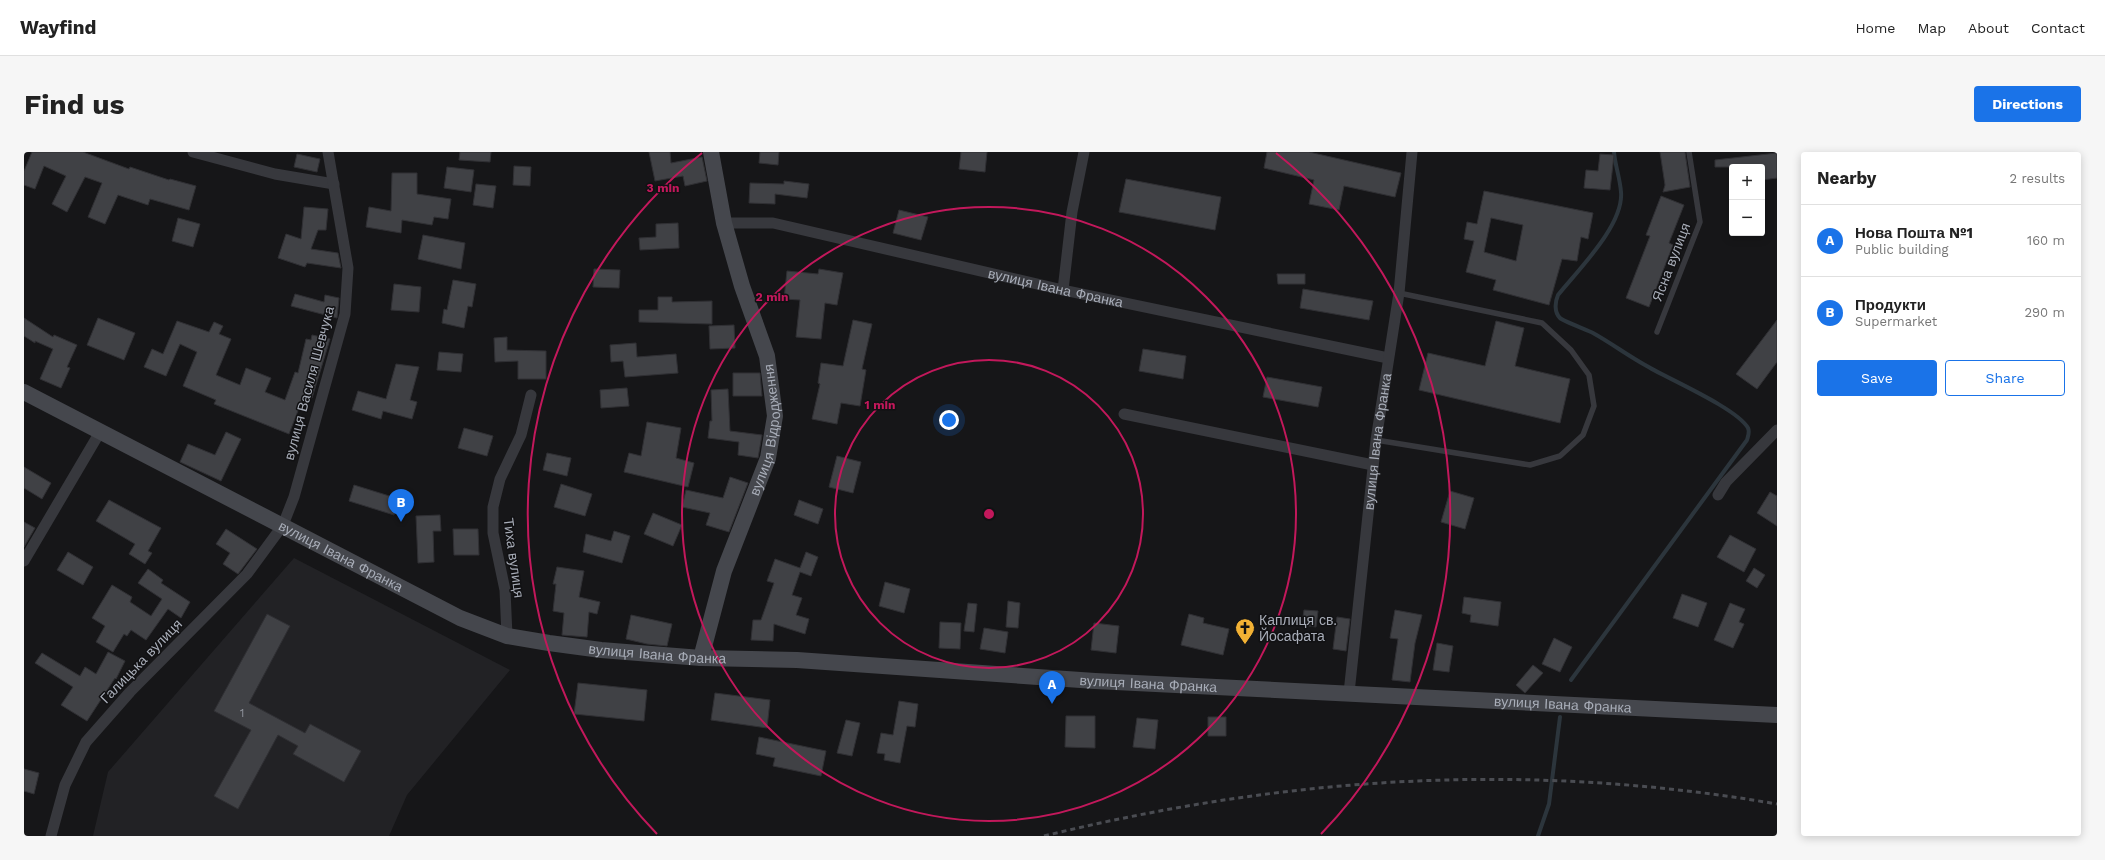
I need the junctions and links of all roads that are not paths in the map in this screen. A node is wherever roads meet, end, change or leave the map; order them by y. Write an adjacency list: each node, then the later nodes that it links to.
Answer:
1 (194, 152): 7 (street)
2 (328, 152): 7 (street, вулиця Василя Шевчука)
3 (711, 152): 8 (main road, вулиця Відродження)
4 (1084, 152): 9 (street)
5 (1412, 152): 10 (street, вулиця Івана Франка)
6 (1689, 152): 11 (lane, Ясна вулиця)
7 (334, 184): 21 (street, вулиця Василя Шевчука)
8 (724, 223): 9 (street, вулиця Івана Франка); 24 (main road, вулиця Відродження)
9 (1063, 290): 12 (street, вулиця Івана Франка)
10 (1399, 293): 12 (street, вулиця Івана Франка); 18 (lane)
11 (1657, 332)
12 (1388, 358): 18 (street, вулиця Івана Франка)
13 (24, 392): 17 (main road, вулиця Івана Франка)
14 (531, 395): 23 (street, Тиха вулиця)
15 (1124, 414): 19 (street)
16 (1777, 430): 20 (street)
17 (100, 432): 21 (main road, вулиця Івана Франка); 22 (street)
18 (1376, 440): 19 (street, вулиця Івана Франка)
19 (1373, 465): 25 (street, вулиця Івана Франка)
20 (1718, 495)
21 (283, 525): 23 (main road, вулиця Івана Франка); 27 (street, Галицька вулиця)
22 (24, 561)
23 (507, 636): 24 (main road, вулиця Івана Франка)
24 (701, 658): 25 (main road, вулиця Івана Франка)
25 (1349, 693): 26 (main road, вулиця Івана Франка)
26 (1777, 715)
27 (50, 836)

